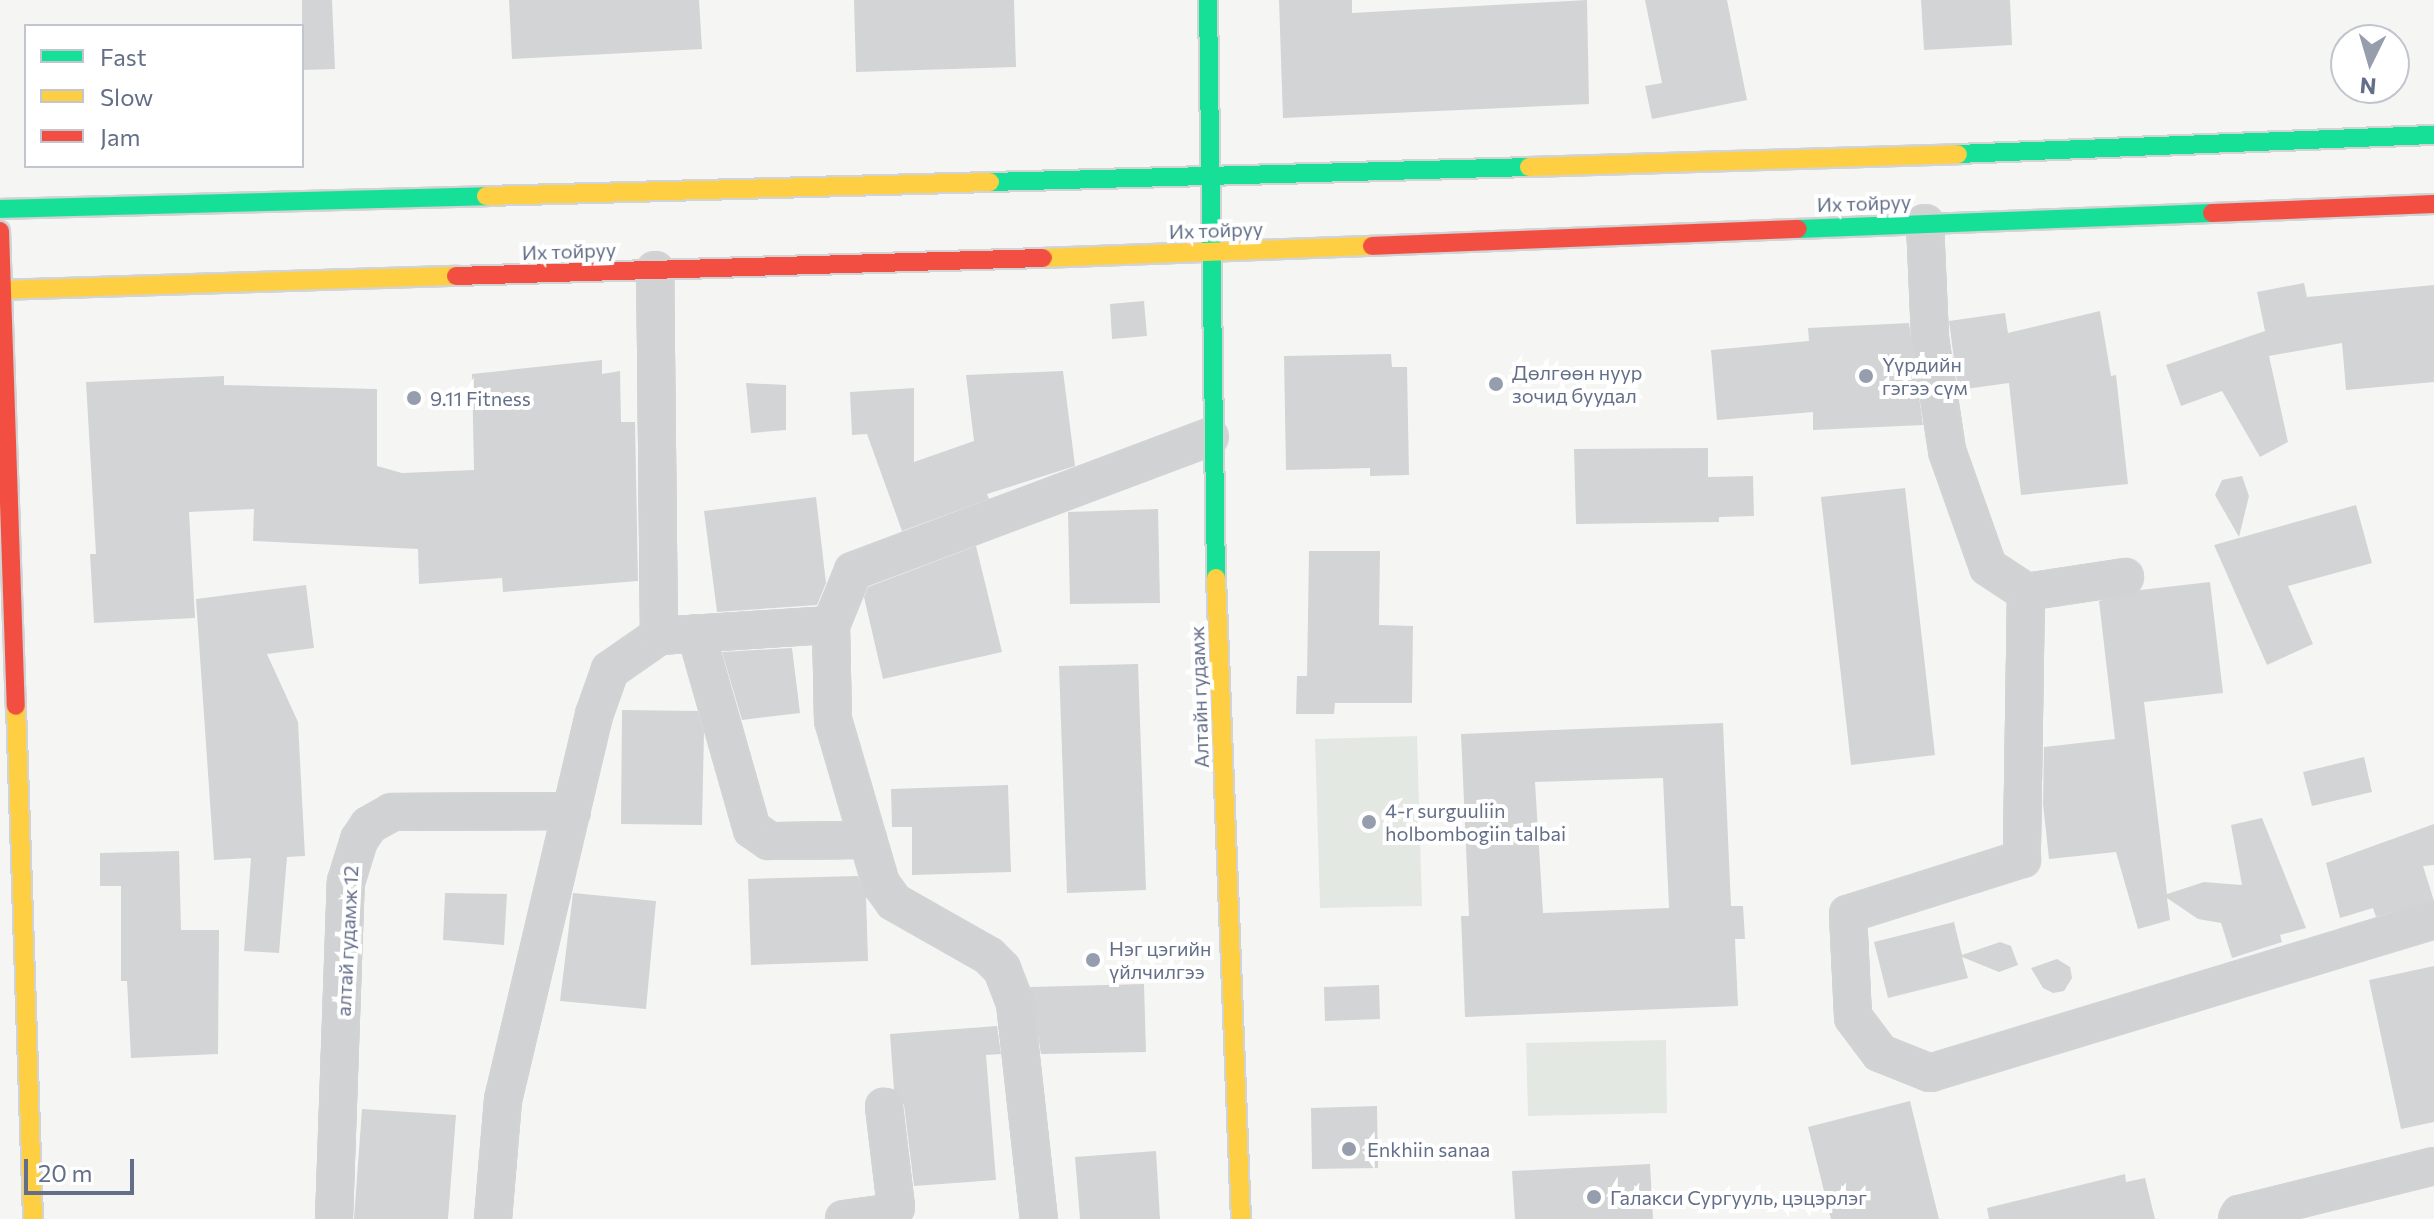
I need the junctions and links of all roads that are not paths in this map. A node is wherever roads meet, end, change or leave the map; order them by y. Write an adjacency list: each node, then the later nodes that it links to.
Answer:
1 (1208, 0): 3 (main road, Алтайн гудамж)
2 (2434, 135): 3 (main road)
3 (1213, 173): 5 (main road); 8 (main road, Алтайн гудамж)
4 (2434, 204): 6 (main road, Их тойруу)
5 (0, 209)
6 (1925, 223): 8 (main road, Их тойруу); 13 (street)
7 (0, 231): 10 (main road)
8 (1210, 253): 9 (main road, Их тойруу); 11 (main road, Алтайн гудамж)
9 (655, 270): 10 (main road, Их тойруу); 16 (street)
10 (0, 290): 17 (main road)
11 (1210, 437): 14 (street); 28 (main road, Алтайн гудамж)
12 (2125, 577): 13 (street)
13 (2026, 592): 20 (street)
14 (831, 625): 15 (street); 19 (street)
15 (696, 633): 16 (street); 19 (street)
16 (659, 636): 18 (street)
17 (9, 770): 23 (main road)
18 (572, 811): 24 (street, алтай гудамж 12); 25 (street)
19 (868, 840): 27 (street)
20 (2434, 920)
21 (884, 1107): 26 (street)
22 (2434, 1166): 29 (street)
23 (33, 1219)
24 (334, 1219)
25 (493, 1219)
26 (844, 1219)
27 (1039, 1219)
28 (1241, 1219)
29 (2237, 1219)

